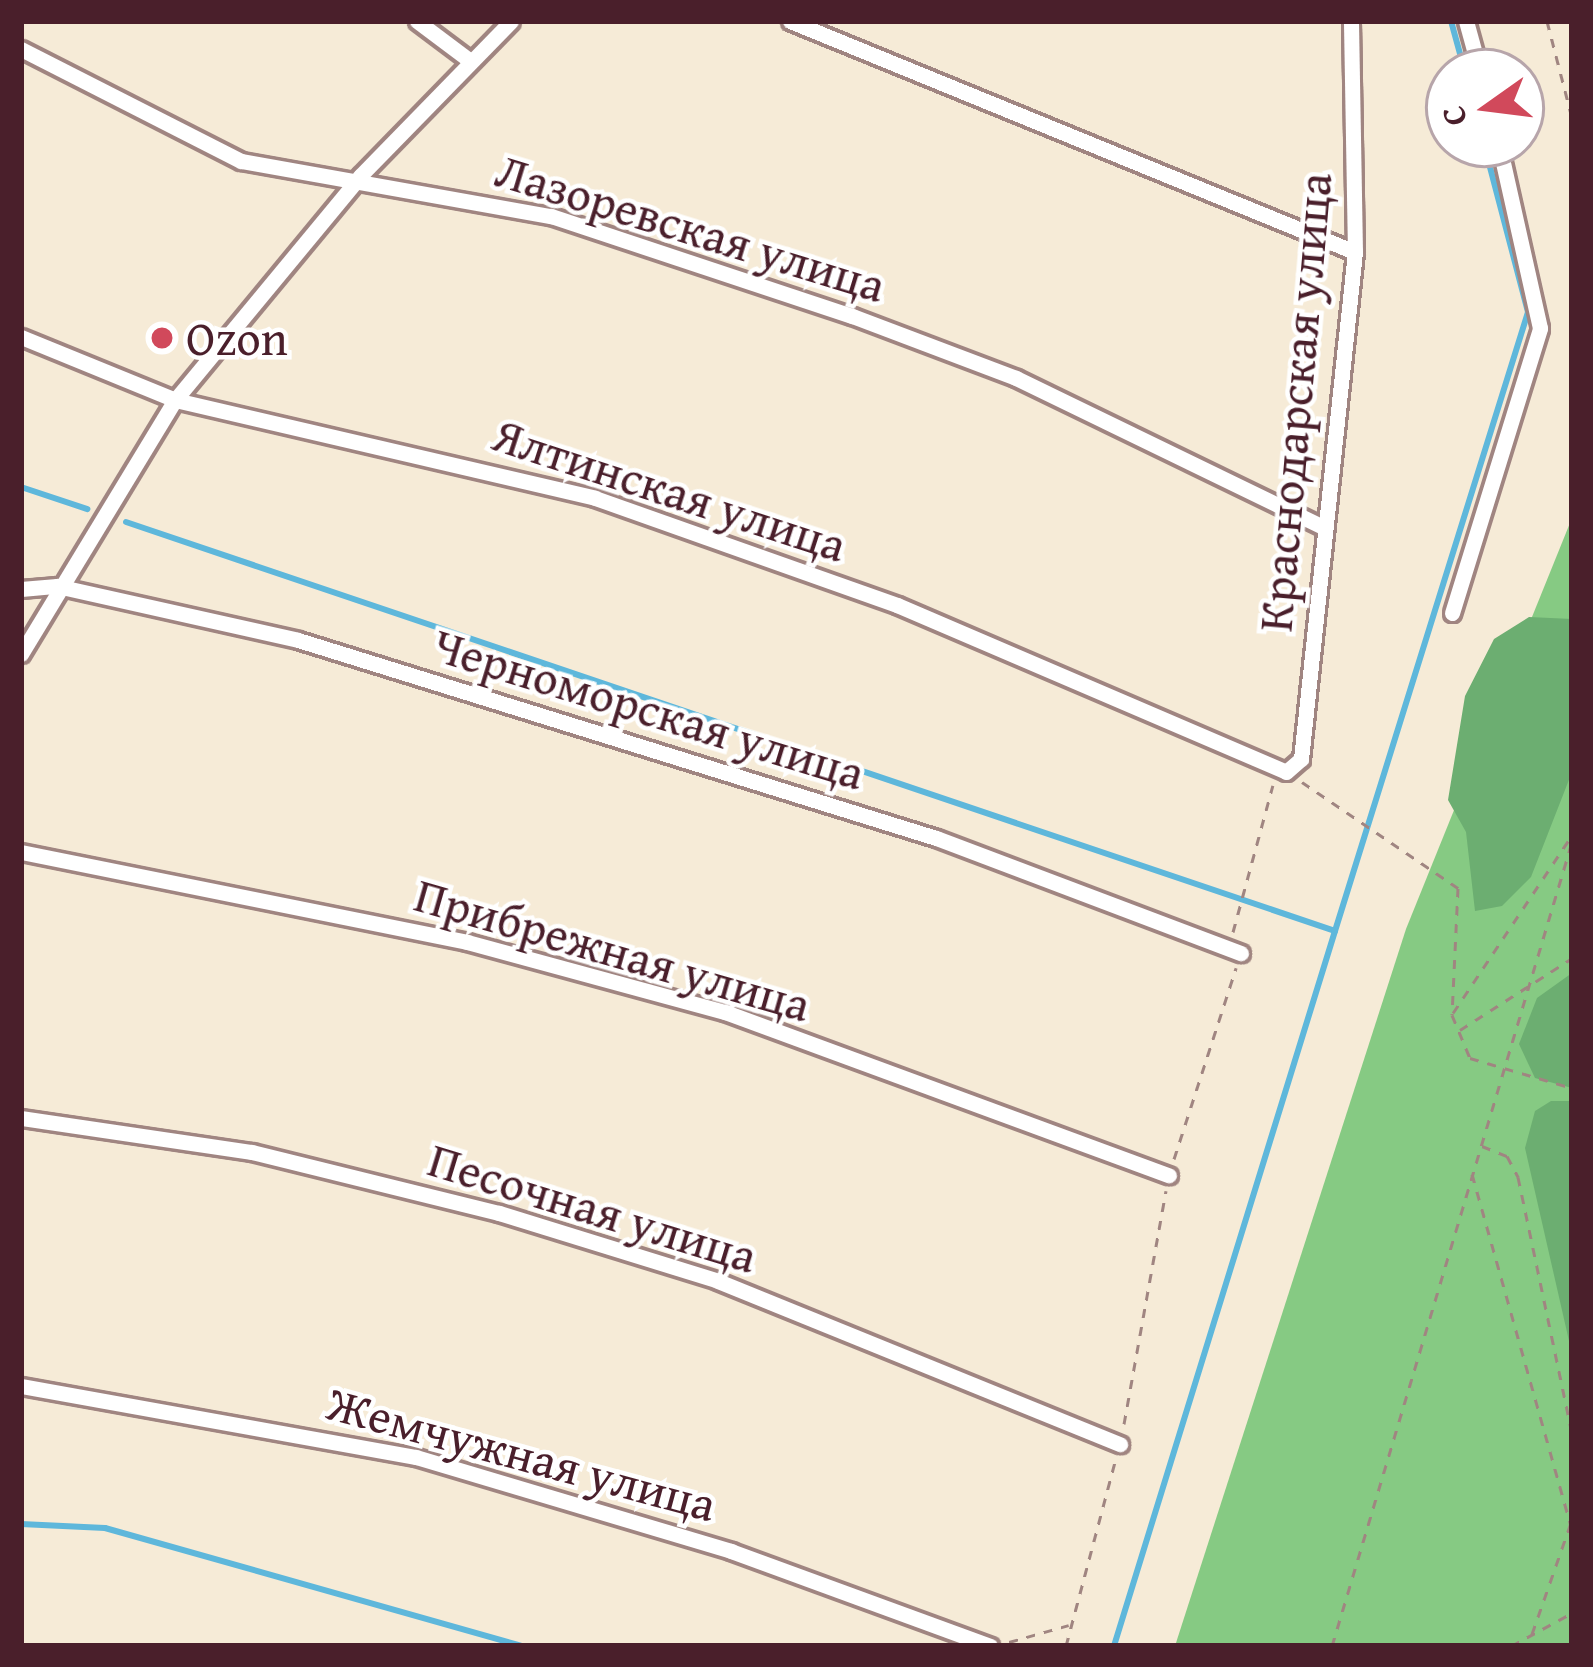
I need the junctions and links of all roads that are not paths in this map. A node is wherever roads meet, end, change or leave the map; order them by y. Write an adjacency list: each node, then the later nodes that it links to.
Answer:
1 (417, 21): 6 (street)
2 (511, 21): 6 (street)
3 (790, 21): 9 (street)
4 (1352, 21): 9 (street, Краснодарская улица)
5 (21, 49): 8 (street, Лазоревская улица)
6 (469, 60): 8 (street)
7 (1504, 168): 15 (street)
8 (361, 176): 11 (street); 12 (street, Лазоревская улица)
9 (1355, 252): 12 (street, Краснодарская улица)
10 (21, 338): 11 (street, Ялтинская улица)
11 (175, 400): 13 (street); 17 (street, Ялтинская улица)
12 (1325, 527): 17 (street, Краснодарская улица)
13 (57, 586): 14 (street, Черноморская улица); 16 (street); 19 (street, Черноморская улица)
14 (21, 589)
15 (1452, 613)
16 (21, 654)
17 (1276, 773)
18 (21, 852): 21 (street, Прибрежная улица)
19 (1235, 950)
20 (21, 1118): 23 (street, Песочная улица)
21 (1169, 1175)
22 (21, 1386): 24 (street, Жемчужная улица)
23 (1120, 1444)
24 (993, 1646)

